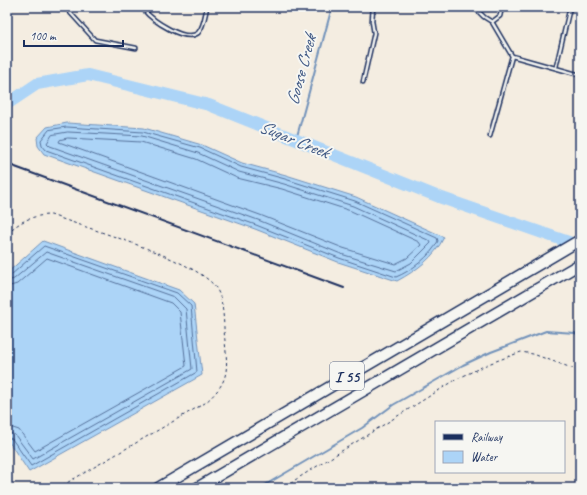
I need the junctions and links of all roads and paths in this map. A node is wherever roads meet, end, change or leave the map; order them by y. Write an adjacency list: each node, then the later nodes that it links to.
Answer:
1 (65, 7): 9 (lane)
2 (144, 7): 3 (lane)
3 (208, 7)
4 (373, 7): 13 (lane)
5 (474, 7): 8 (lane)
6 (502, 7): 8 (lane)
7 (570, 7): 11 (lane)
8 (492, 22): 10 (lane)
9 (136, 48)
10 (512, 56): 11 (lane); 14 (lane)
11 (556, 67): 12 (lane)
12 (580, 75)
13 (363, 82)
14 (490, 136)
15 (7, 233): 21 (path)
16 (580, 240): 22 (highway, I 55)
17 (580, 264): 23 (highway, I 55)
18 (580, 371): 24 (path)
19 (7, 485): 20 (path)
20 (10, 488)
21 (58, 488)
22 (158, 488)
23 (197, 488)
24 (286, 488)

